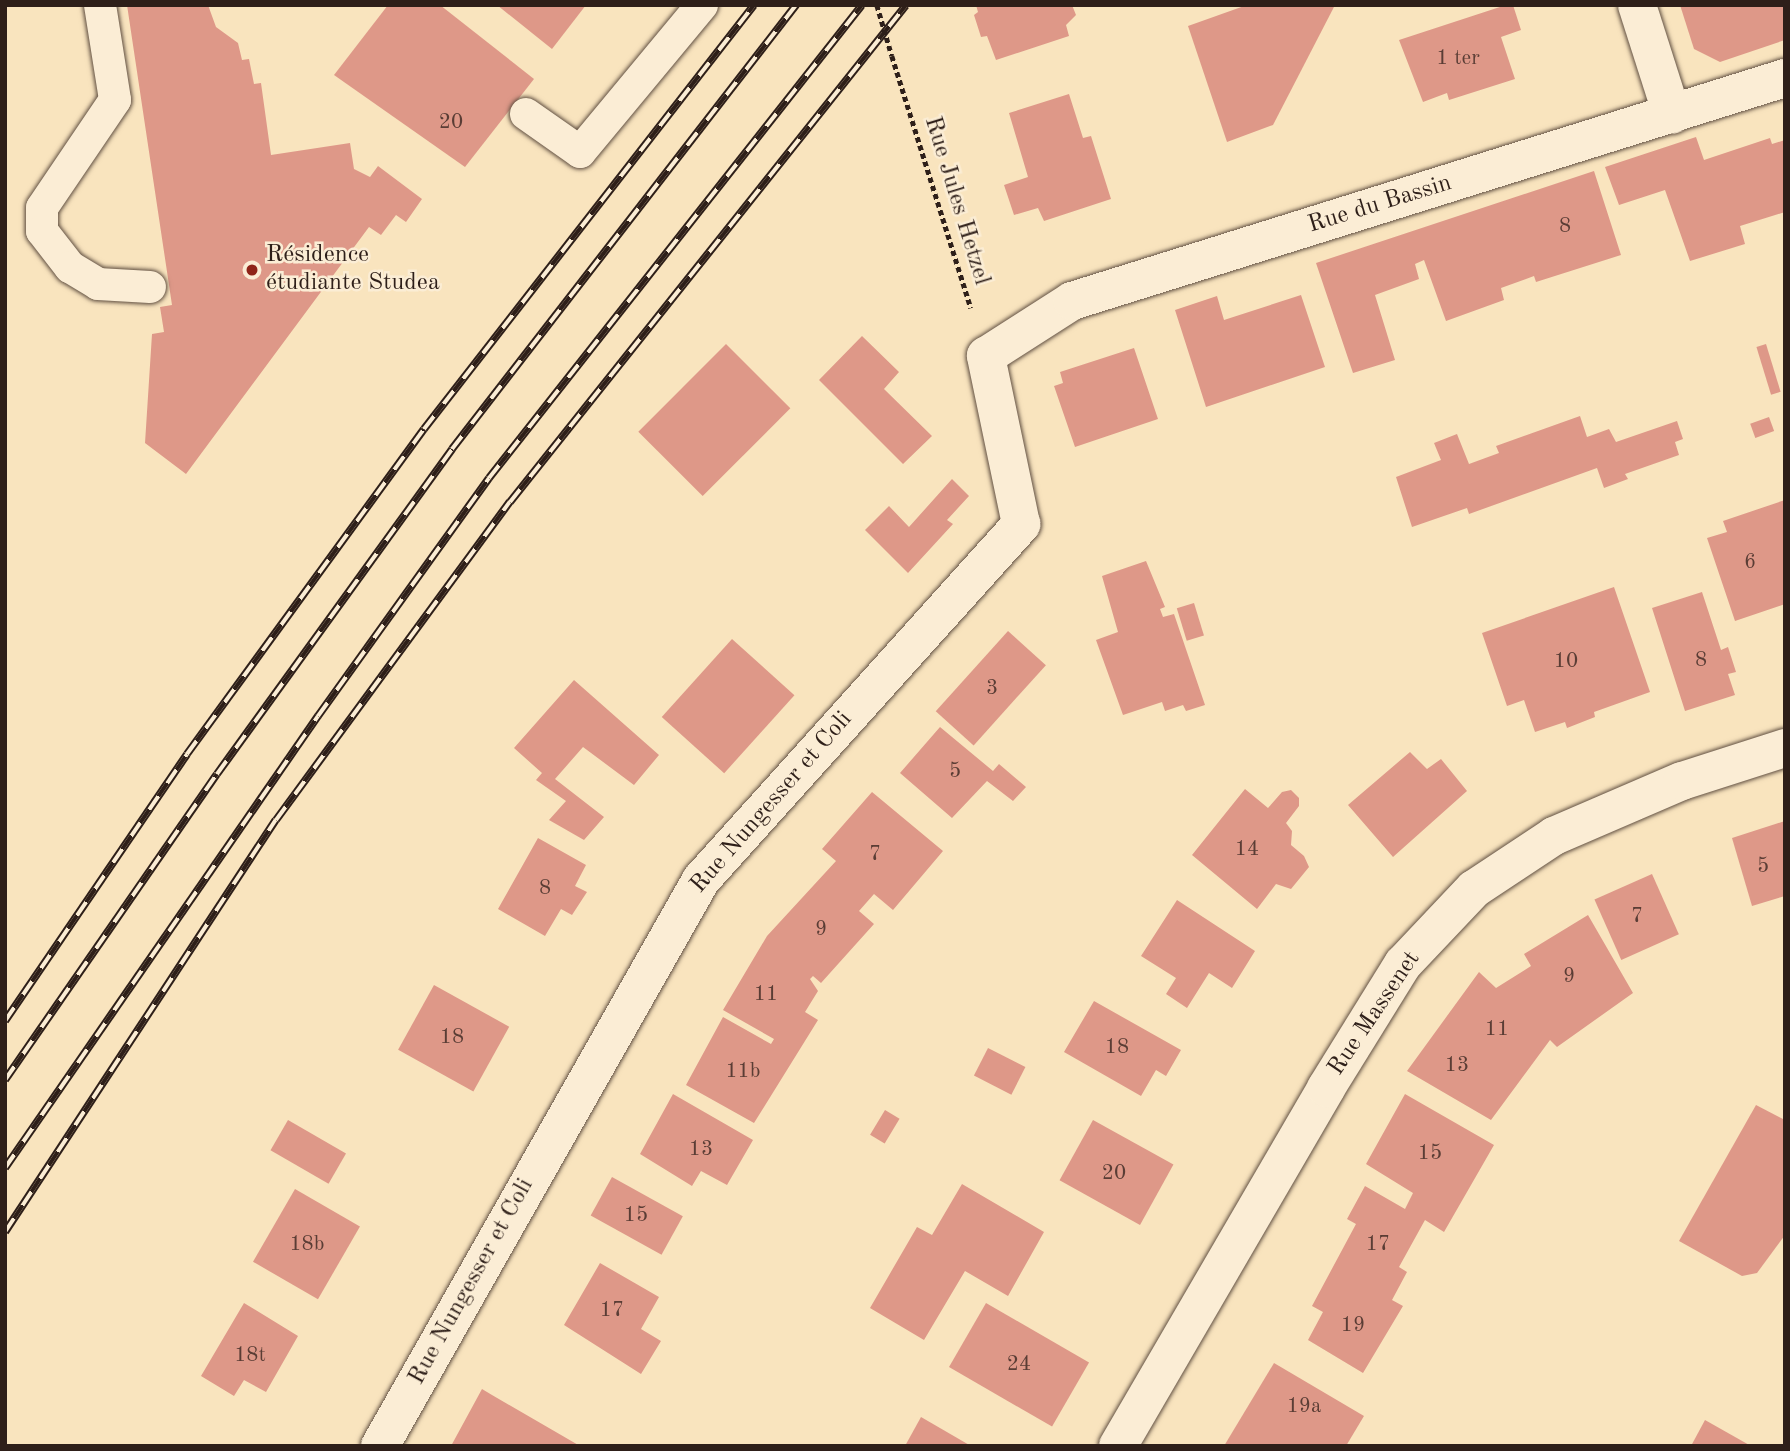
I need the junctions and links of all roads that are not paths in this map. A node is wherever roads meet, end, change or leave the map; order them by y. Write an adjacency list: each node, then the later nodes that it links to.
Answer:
1 (100, 5): 7 (lane)
2 (702, 5): 5 (lane)
3 (1637, 5): 6 (street)
4 (1785, 78): 6 (street, Rue du Bassin)
5 (526, 114)
6 (1672, 115): 8 (street, Rue du Bassin)
7 (150, 287)
8 (986, 356): 10 (street, Rue Nungesser et Coli)
9 (1785, 748): 11 (street, Rue Massenet)
10 (380, 1446)
11 (1118, 1446)

